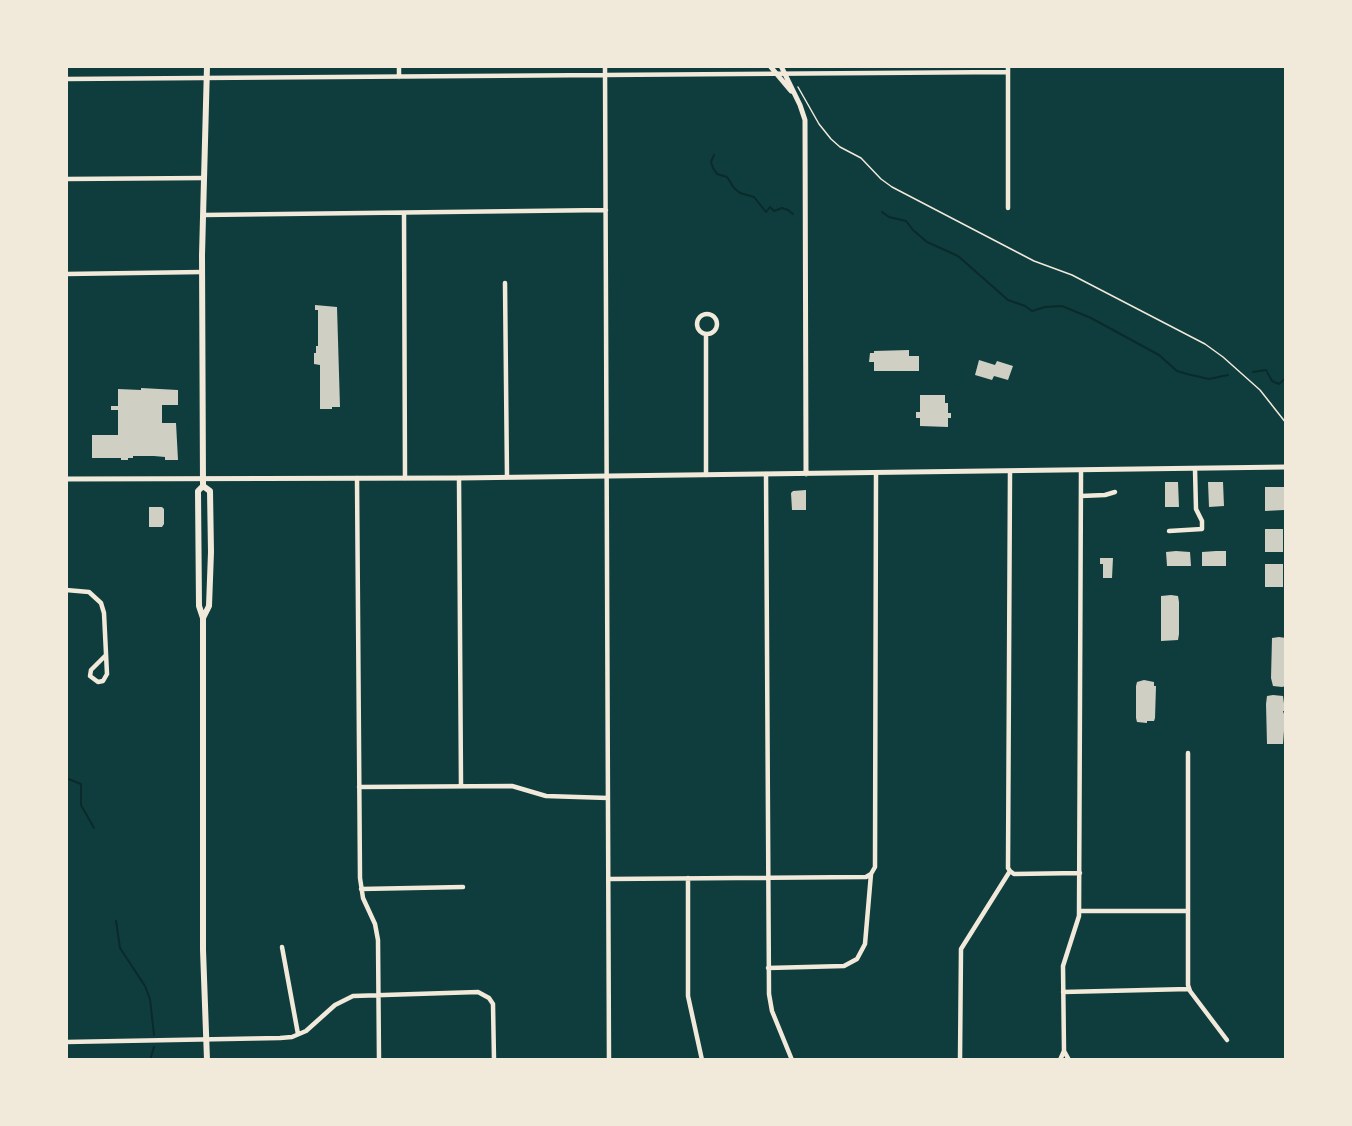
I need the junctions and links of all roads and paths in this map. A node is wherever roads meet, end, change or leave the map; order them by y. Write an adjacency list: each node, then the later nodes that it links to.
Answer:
1 (207, 66): 10 (main road)
2 (399, 66): 11 (street)
3 (605, 66): 9 (street)
4 (770, 66): 7 (street)
5 (781, 66): 8 (street)
6 (1008, 69): 8 (street); 17 (street)
7 (774, 73): 8 (street); 9 (street); 14 (street)
8 (784, 73): 14 (street)
9 (605, 74): 11 (street); 18 (street)
10 (206, 77): 11 (street); 12 (street); 15 (main road)
11 (399, 77)
12 (66, 79)
13 (797, 85): 25 (path)
14 (792, 92): 32 (street)
15 (204, 178): 16 (street); 20 (main road)
16 (66, 179)
17 (1008, 208)
18 (606, 210): 19 (street); 34 (street)
19 (404, 213): 20 (street); 37 (street)
20 (203, 215): 21 (main road)
21 (202, 272): 22 (street); 40 (main road)
22 (66, 274)
23 (505, 283): 35 (street)
24 (706, 334): 24 (street); 33 (street)
25 (1286, 423)
26 (1286, 467): 27 (street)
27 (1195, 469): 29 (street); 43 (street)
28 (1010, 471): 29 (street); 30 (street); 51 (street)
29 (1081, 471): 42 (street)
30 (876, 473): 32 (street); 53 (street)
31 (766, 474): 32 (street); 33 (street); 54 (street)
32 (806, 474)
33 (706, 475): 34 (street)
34 (607, 476): 35 (street); 50 (street)
35 (507, 477): 38 (street)
36 (357, 478): 37 (street); 40 (street); 49 (street)
37 (405, 478): 38 (street)
38 (459, 478): 48 (street)
39 (66, 479): 40 (street)
40 (203, 482): 45 (main road); 45 (main road)
41 (1115, 492): 42 (street)
42 (1081, 496): 52 (street)
43 (1169, 531)
44 (66, 590): 46 (street)
45 (203, 618): 67 (main road)
46 (105, 656): 46 (street)
47 (1188, 753): 60 (street)
48 (461, 786): 49 (street); 50 (street)
49 (359, 787): 58 (street)
50 (608, 798): 56 (street)
51 (1010, 871): 52 (street); 77 (street)
52 (1080, 873): 59 (street)
53 (871, 874): 54 (street); 62 (street)
54 (768, 877): 55 (street); 62 (street)
55 (688, 878): 56 (street); 75 (street)
56 (609, 879): 74 (street)
57 (463, 887): 58 (street)
58 (361, 888): 65 (street)
59 (1079, 911): 60 (street); 64 (street)
60 (1188, 911): 63 (street)
61 (282, 947): 66 (street)
62 (768, 968): 76 (street)
63 (1189, 989): 64 (street); 68 (street)
64 (1063, 992): 70 (street)
65 (378, 994): 66 (street); 72 (street); 73 (street)
66 (298, 1034): 67 (street)
67 (207, 1040): 69 (street); 71 (main road)
68 (1227, 1040)
69 (66, 1042)
70 (1064, 1051): 78 (street); 79 (street)
71 (207, 1060)
72 (379, 1060)
73 (494, 1060)
74 (609, 1060)
75 (702, 1060)
76 (792, 1060)
77 (960, 1060)
78 (1060, 1060)
79 (1069, 1060)

